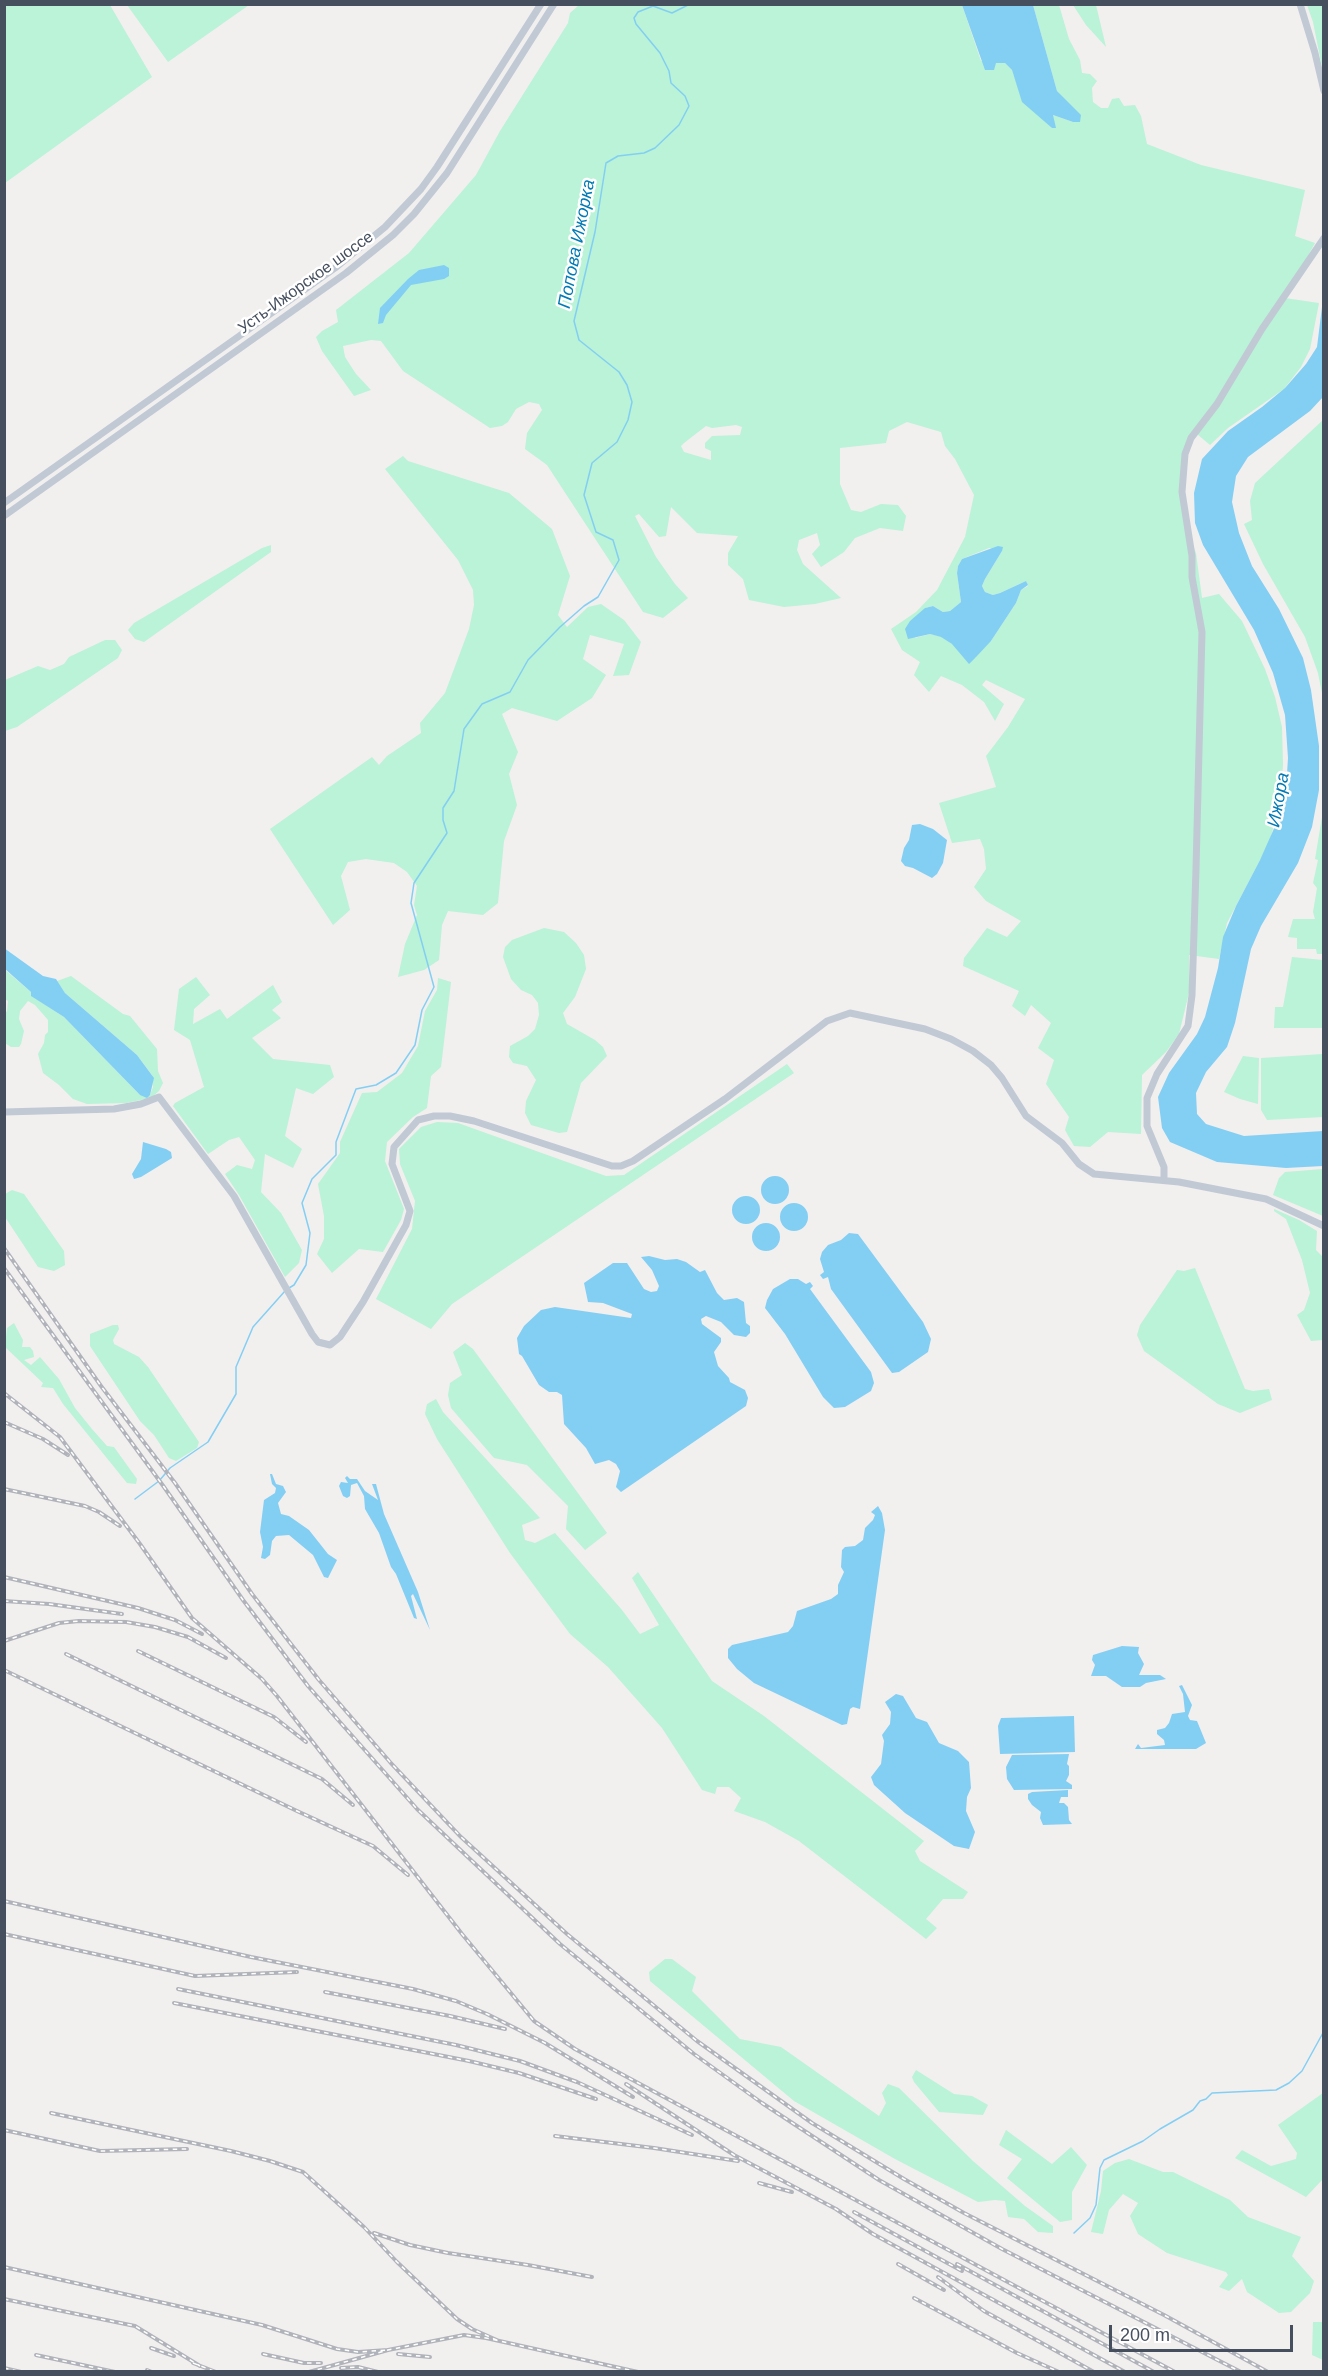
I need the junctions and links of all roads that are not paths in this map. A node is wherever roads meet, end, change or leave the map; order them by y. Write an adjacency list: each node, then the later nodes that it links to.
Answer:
1 (541, 4): 6 (street, Усть-Ижорское шоссе)
2 (554, 4): 7 (street, Усть-Ижорское шоссе)
3 (1300, 4): 4 (street)
4 (1323, 91)
5 (1323, 238): 9 (street)
6 (4, 503)
7 (4, 516)
8 (4, 1112): 9 (street)
9 (1164, 1180): 10 (street)
10 (1323, 1226)

